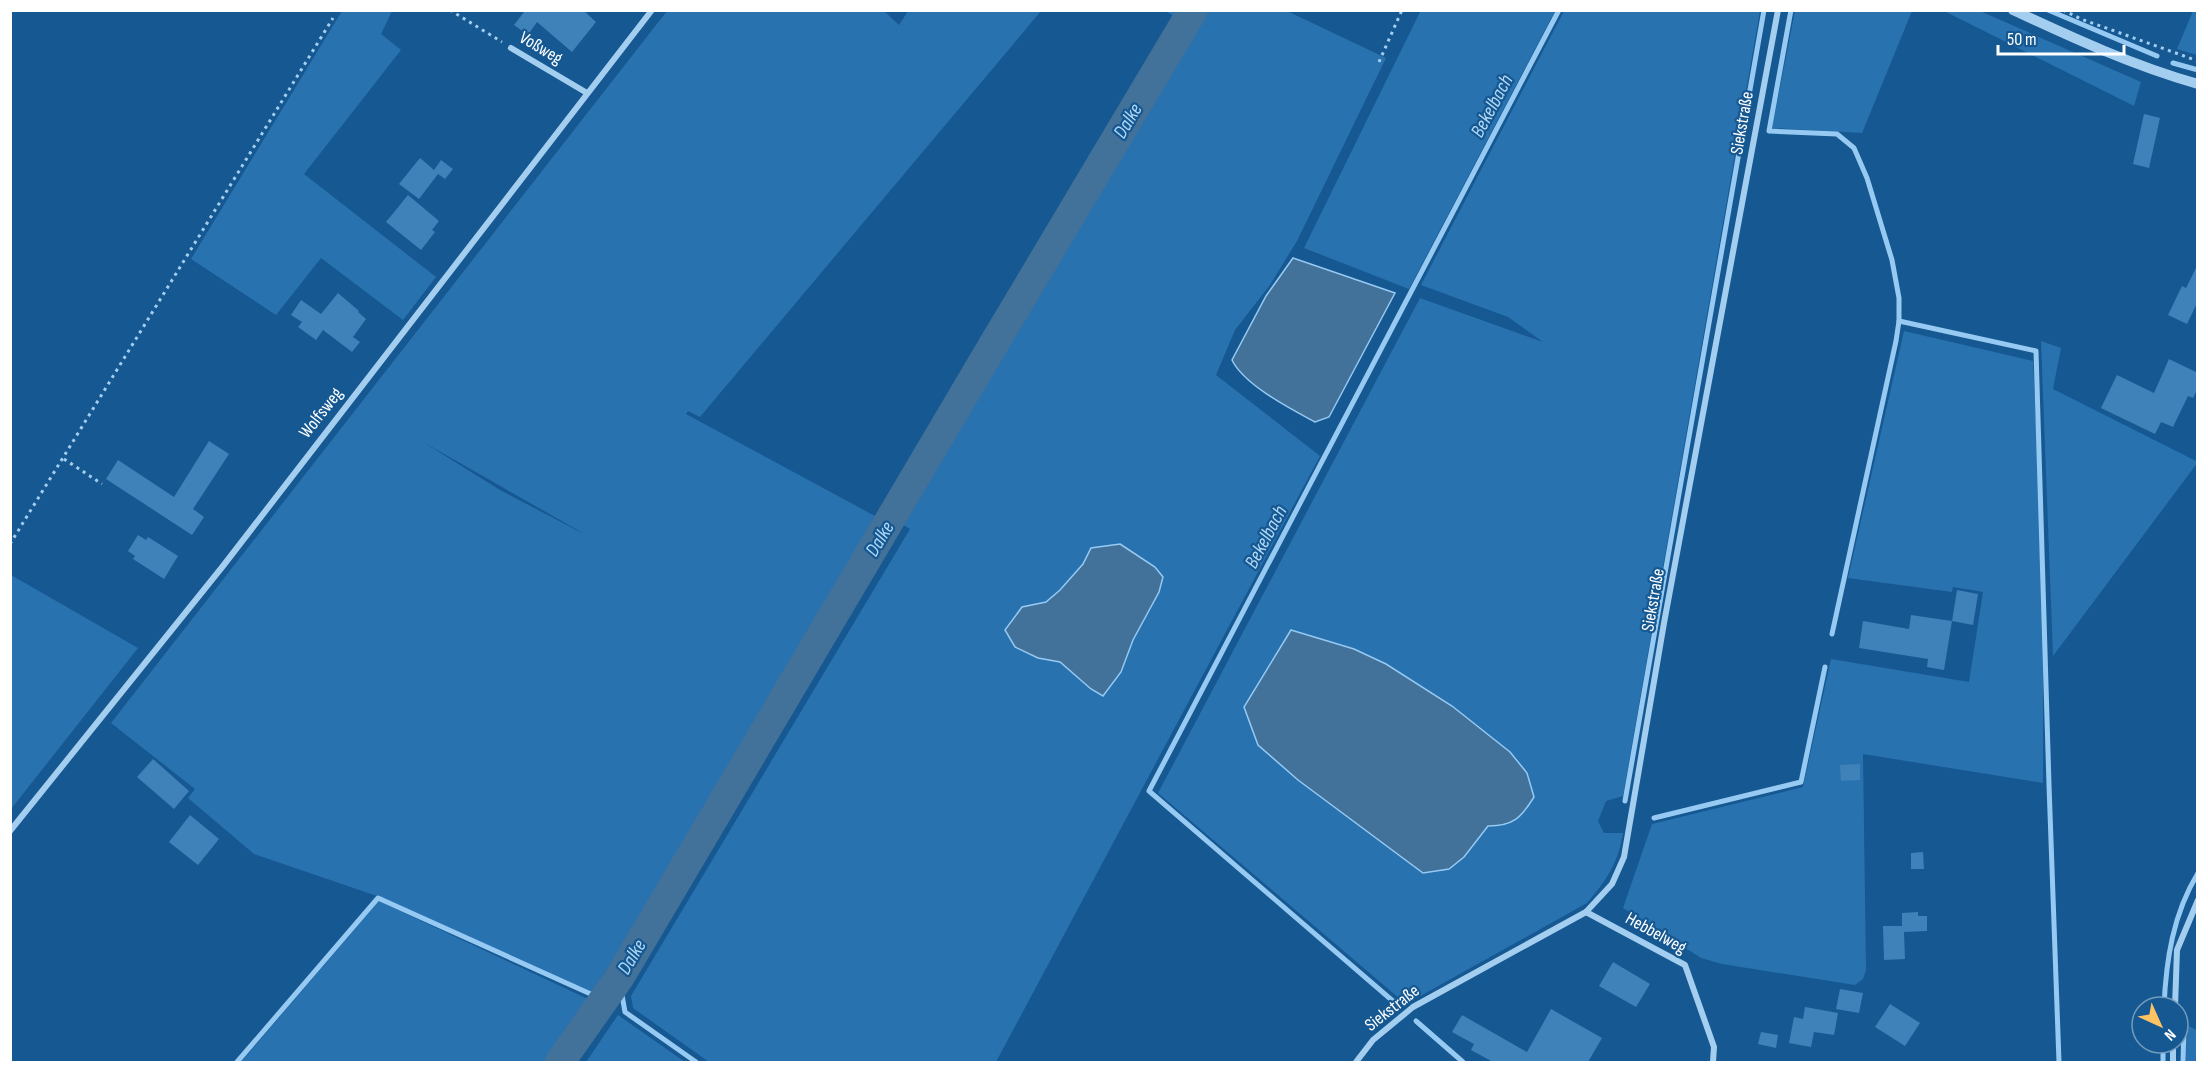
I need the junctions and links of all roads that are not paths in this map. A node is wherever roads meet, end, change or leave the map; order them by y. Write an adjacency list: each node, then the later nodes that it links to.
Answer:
1 (652, 10): 6 (street, Wolfsweg)
2 (1778, 10): 9 (street, Siekstraße)
3 (2013, 10): 5 (street)
4 (512, 48): 6 (street, Voßweg)
5 (2198, 84)
6 (587, 93): 7 (street, Wolfsweg)
7 (10, 831)
8 (2198, 900): 10 (street)
9 (1586, 912): 11 (street, Siekstraße); 12 (street, Hebbelweg)
10 (2175, 995)
11 (1356, 1062)
12 (1713, 1062)

